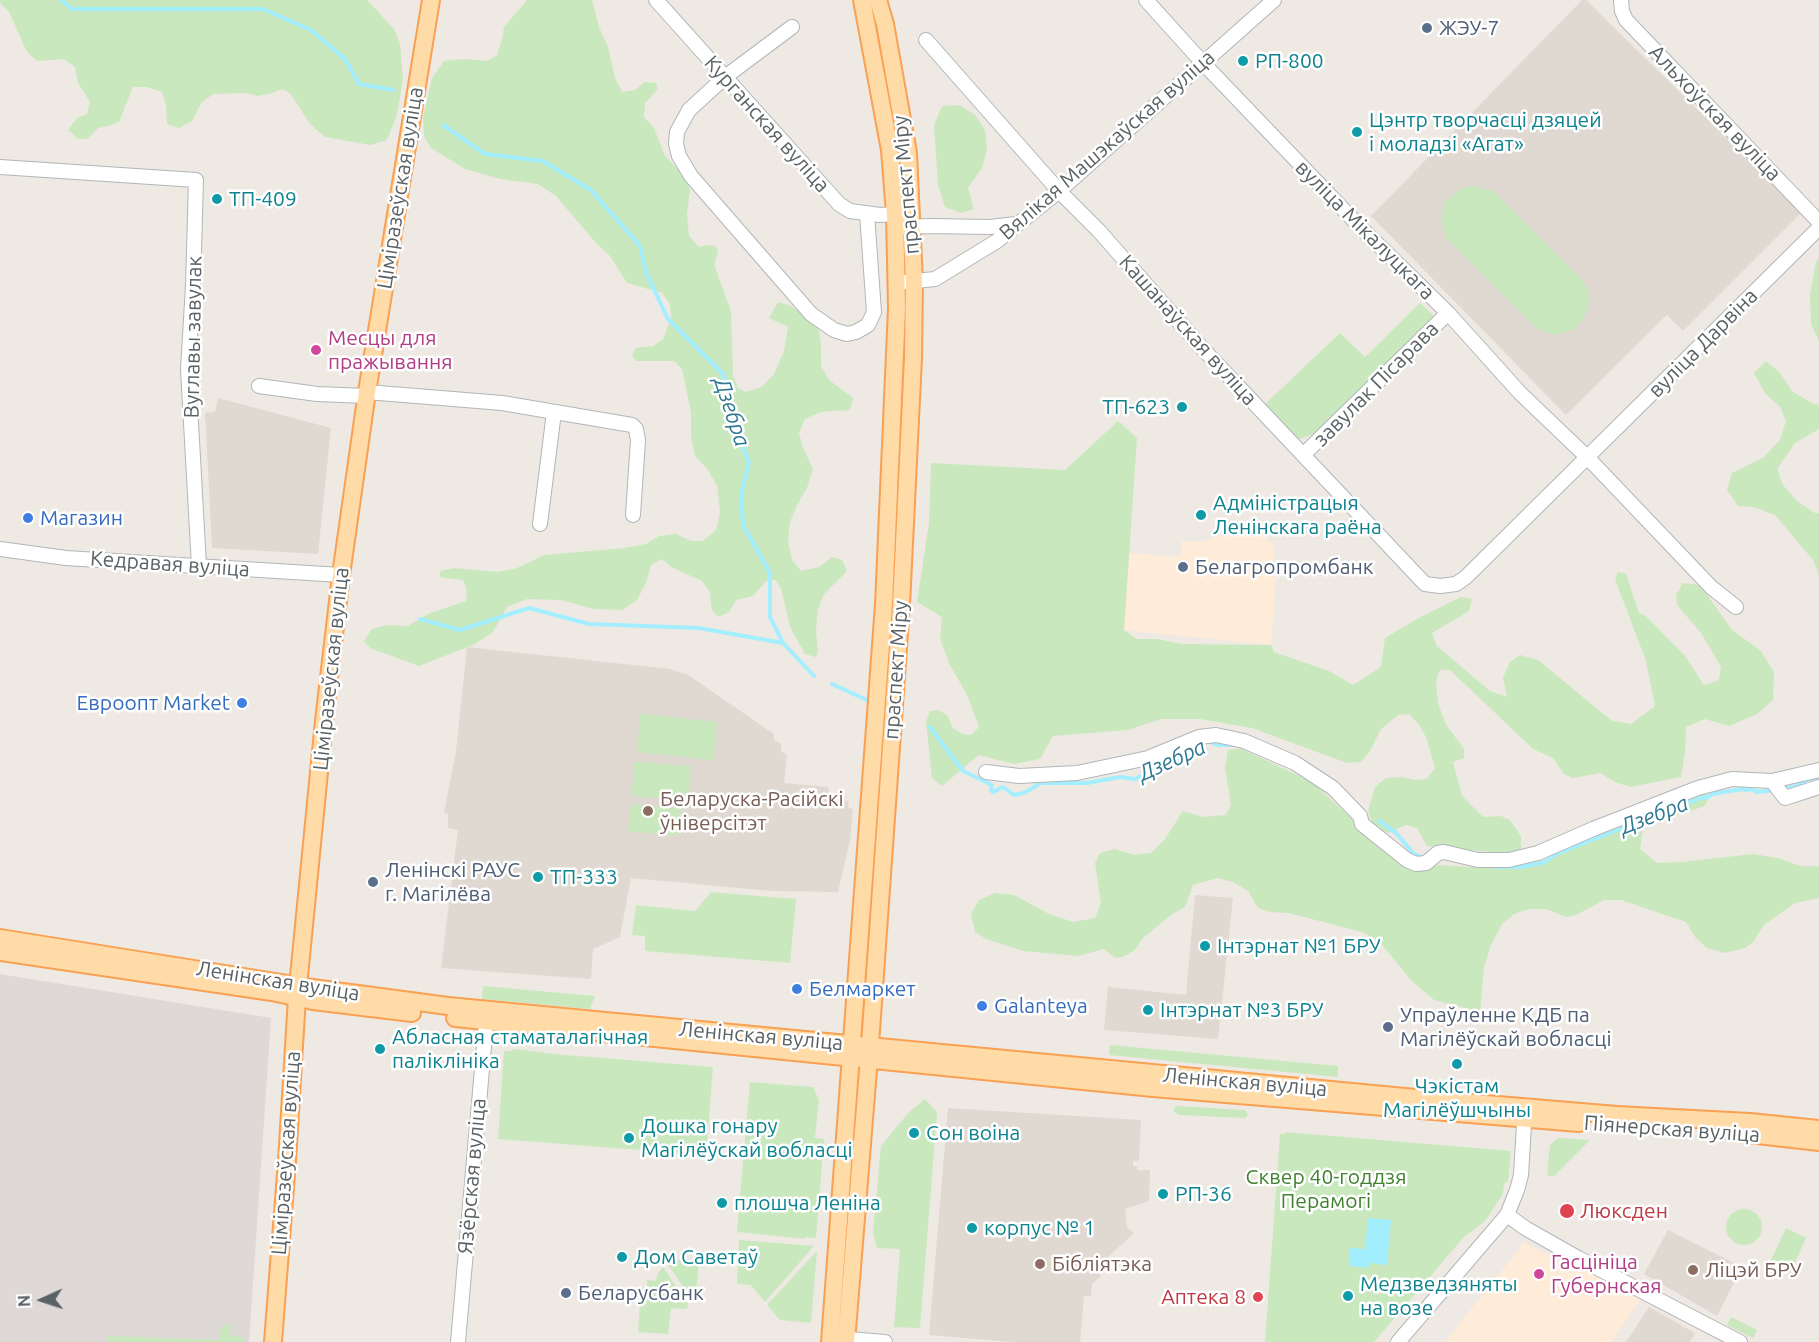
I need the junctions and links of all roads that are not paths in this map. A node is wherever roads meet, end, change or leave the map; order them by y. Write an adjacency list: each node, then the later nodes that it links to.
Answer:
1 (656, 0): 11 (street, Курганская вуліца)
2 (861, 0): 16 (main road, праспект Міру)
3 (878, 0): 16 (main road, праспект Міру)
4 (1146, 0): 10 (street, вуліца Мікалуцкага)
5 (1275, 0): 10 (street, Вялікая Машэкаўская вуліца)
6 (1621, 0): 15 (street, Альхоўская вуліца)
7 (431, 1): 25 (main road, Ціміразеўская вуліца)
8 (792, 27): 11 (street)
9 (926, 40): 13 (street, Кашанаўская вуліца)
10 (1202, 62): 13 (street, Вялікая Машэкаўская вуліца); 23 (street, вуліца Мікалуцкага)
11 (725, 77): 14 (street, Курганская вуліца); 14 (street)
12 (0, 167): 32 (street, Вуглавы завулак)
13 (1059, 191): 17 (street, Вялікая Машэкаўская вуліца); 27 (street, Кашанаўская вуліца)
14 (867, 214): 16 (street, Курганская вуліца)
15 (1819, 222)
16 (901, 223): 18 (street, Курганская вуліца); 21 (main road, праспект Міру); 22 (main road, праспект Міру)
17 (1016, 224): 18 (street, Курганская вуліца); 20 (street, Вялікая Машэкаўская вуліца)
18 (990, 227): 20 (street)
19 (1819, 228): 28 (street, вуліца Дарвіна)
20 (997, 241): 22 (street, Вялікая Машэкаўская вуліца)
21 (897, 282): 22 (street, Вялікая Машэкаўская вуліца); 35 (main road, праспект Міру)
22 (914, 282): 35 (main road, праспект Міру)
23 (1448, 313): 27 (street, завулак Пісарава); 28 (street, вуліца Мікалуцкага)
24 (259, 386): 25 (street)
25 (367, 394): 26 (street); 33 (main road, Ціміразеўская вуліца)
26 (554, 412): 29 (street); 30 (street)
27 (1304, 455): 34 (street, Кашанаўская вуліца)
28 (1587, 458): 34 (street, вуліца Дарвіна); 36 (street)
29 (633, 515)
30 (540, 524)
31 (0, 549): 32 (street, Кедравая вуліца)
32 (199, 566): 33 (street, Кедравая вуліца)
33 (340, 575): 44 (main road, Ціміразеўская вуліца)
34 (1466, 578)
35 (892, 605): 41 (main road, праспект Міру)
36 (1736, 607)
37 (1819, 770): 39 (street)
38 (986, 772): 39 (street)
39 (1772, 781): 40 (street)
40 (1819, 788)
41 (878, 823): 46 (main road, праспект Міру); 47 (main road, праспект Міру)
42 (0, 938): 44 (main road, Ленінская вуліца)
43 (0, 952): 44 (main road, Ленінская вуліца)
44 (297, 991): 45 (main road, Ленінская вуліца); 53 (main road, Ціміразеўская вуліца)
45 (487, 1016): 46 (main road, Ленінская вуліца); 54 (street, Язёрская вуліца)
46 (850, 1051): 47 (main road, Ленінская вуліца); 52 (main road, праспект Міру)
47 (869, 1053): 48 (main road, Ленінская вуліца); 52 (main road, праспект Міру)
48 (1525, 1113): 49 (main road, Піянерская вуліца); 50 (main road, Піянерская вуліца); 51 (street)
49 (1819, 1129)
50 (1819, 1142)
51 (1507, 1215): 56 (street); 57 (street)
52 (838, 1340): 55 (street)
53 (273, 1342)
54 (458, 1342)
55 (885, 1342)
56 (1398, 1342)
57 (1740, 1342)

